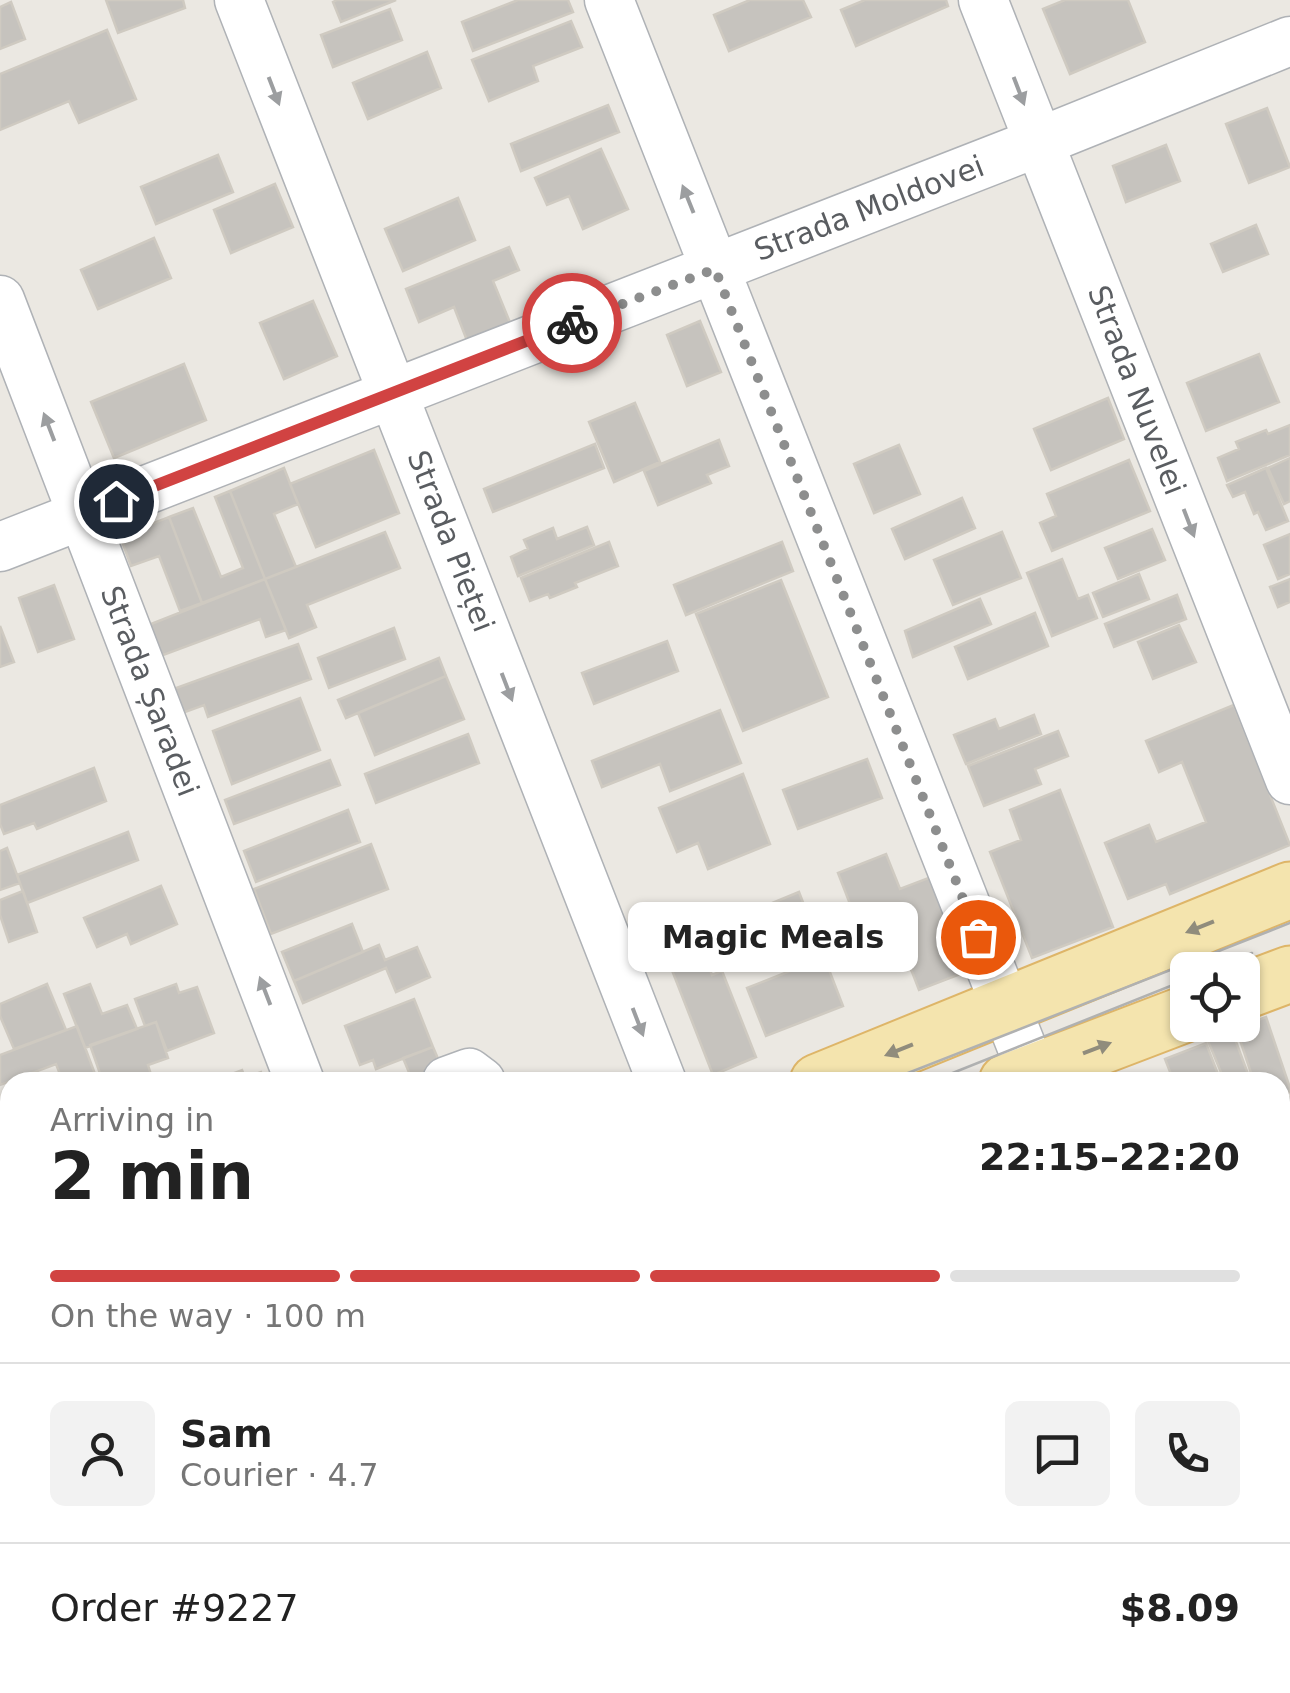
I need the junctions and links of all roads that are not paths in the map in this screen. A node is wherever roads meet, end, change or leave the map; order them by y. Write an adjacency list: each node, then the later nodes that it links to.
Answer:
1 (239, 0): 8 (street, Strada Pieței, one-way to 8)
2 (609, 0): 6 (street, one-way to 2)
3 (983, 0): 5 (street, Strada Nuvelei, one-way to 5)
4 (1290, 41): 5 (street, Strada Moldovei)
5 (1039, 142): 6 (street, Strada Moldovei); 11 (street, Strada Nuvelei, one-way to 11)
6 (715, 269): 8 (street, Strada Moldovei); 15 (street)
7 (0, 300): 9 (street, Strada Șaradei, one-way to 7)
8 (392, 392): 9 (street, Strada Moldovei); 18 (street, Strada Pieței, one-way to 18)
9 (82, 514): 10 (street, Strada Moldovei); 17 (street, Strada Șaradei, one-way to 9)
10 (0, 546)
11 (1290, 780)
12 (1290, 890): 15 (main road, one-way to 15)
13 (1290, 974): 14 (main road)
14 (1260, 985)
15 (1006, 1006): 19 (main road, one-way to 19); 20 (street)
16 (1170, 1020): 21 (main road, one-way to 16)
17 (296, 1072)
18 (658, 1072)
19 (843, 1072)
20 (1018, 1072)
21 (1035, 1072)

